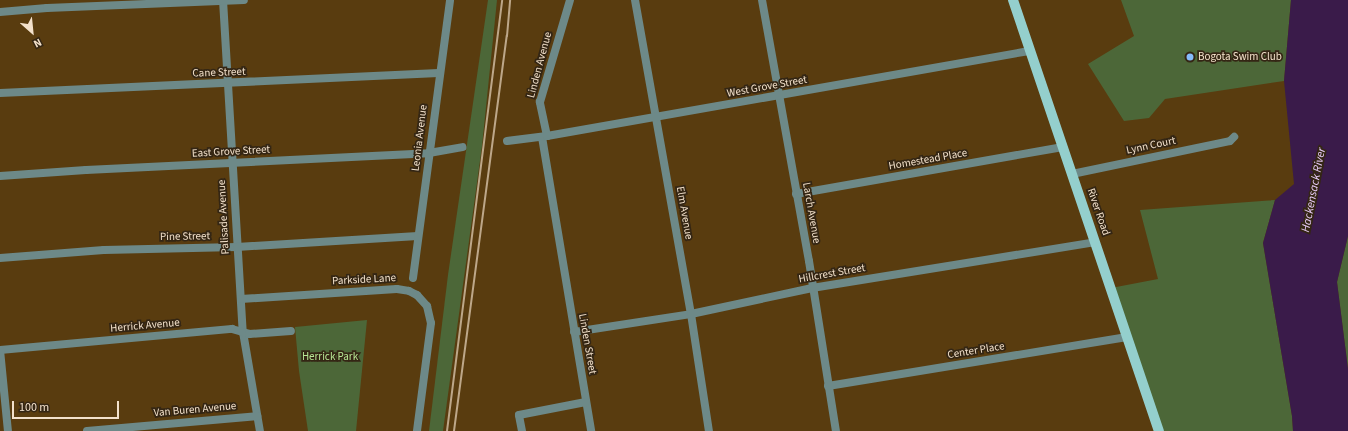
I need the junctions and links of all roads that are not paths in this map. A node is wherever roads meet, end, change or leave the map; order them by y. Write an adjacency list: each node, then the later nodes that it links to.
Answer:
1 (244, 0): 7 (street)
2 (450, 0): 10 (street, Leonia Avenue)
3 (570, 0): 15 (street, Linden Avenue)
4 (635, 0): 14 (street, Elm Avenue)
5 (762, 0): 13 (street, Larch Avenue)
6 (1013, 0): 9 (main road, River Road)
7 (223, 1): 8 (street); 11 (street, Palisade Avenue)
8 (0, 12)
9 (1031, 51): 13 (street, West Grove Street); 18 (main road, River Road)
10 (439, 73): 11 (street, Cane Street); 20 (street, Leonia Avenue)
11 (229, 83): 12 (street, Cane Street); 21 (street, Palisade Avenue)
12 (0, 93)
13 (778, 96): 14 (street, West Grove Street); 24 (street, Larch Avenue)
14 (656, 118): 15 (street, West Grove Street); 33 (street, Elm Avenue)
15 (544, 137): 17 (street, West Grove Street); 29 (street, Linden Avenue)
16 (1234, 137): 22 (street, Lynn Court)
17 (507, 141)
18 (1063, 147): 22 (main road, River Road); 24 (street, Homestead Place)
19 (462, 148): 20 (street, East Grove Street)
20 (429, 153): 21 (street, East Grove Street); 25 (street, Leonia Avenue)
21 (232, 164): 23 (street, East Grove Street); 27 (street, Palisade Avenue)
22 (1072, 174): 26 (main road, River Road)
23 (0, 176)
24 (796, 194): 31 (street, Larch Avenue)
25 (418, 236): 27 (street, Pine Street); 30 (street, Leonia Avenue)
26 (1095, 242): 31 (street, Hillcrest Street); 37 (main road, River Road)
27 (237, 247): 28 (street, Pine Street); 32 (street, Palisade Avenue)
28 (0, 258)
29 (561, 260): 36 (street, Linden Street)
30 (413, 278)
31 (812, 288): 33 (street, Hillcrest Street); 39 (street, Larch Avenue)
32 (241, 298): 35 (street, Palisade Avenue); 45 (street, Parkside Lane)
33 (691, 314): 36 (street, Hillcrest Street); 48 (street, Elm Avenue)
34 (291, 331): 35 (street, Herrick Avenue)
35 (243, 332): 38 (street, Herrick Avenue); 41 (street, Palisade Avenue)
36 (574, 332): 40 (street, Linden Street)
37 (1127, 337): 39 (street, Center Place); 50 (main road, River Road)
38 (0, 350): 42 (street)
39 (828, 386): 49 (street, Larch Avenue)
40 (586, 402): 46 (street); 47 (street, Linden Street)
41 (257, 416): 43 (street, Van Buren Avenue); 44 (street, Palisade Avenue)
42 (8, 431)
43 (87, 431)
44 (260, 431)
45 (417, 431)
46 (522, 431)
47 (591, 431)
48 (709, 431)
49 (836, 431)
50 (1159, 431)

